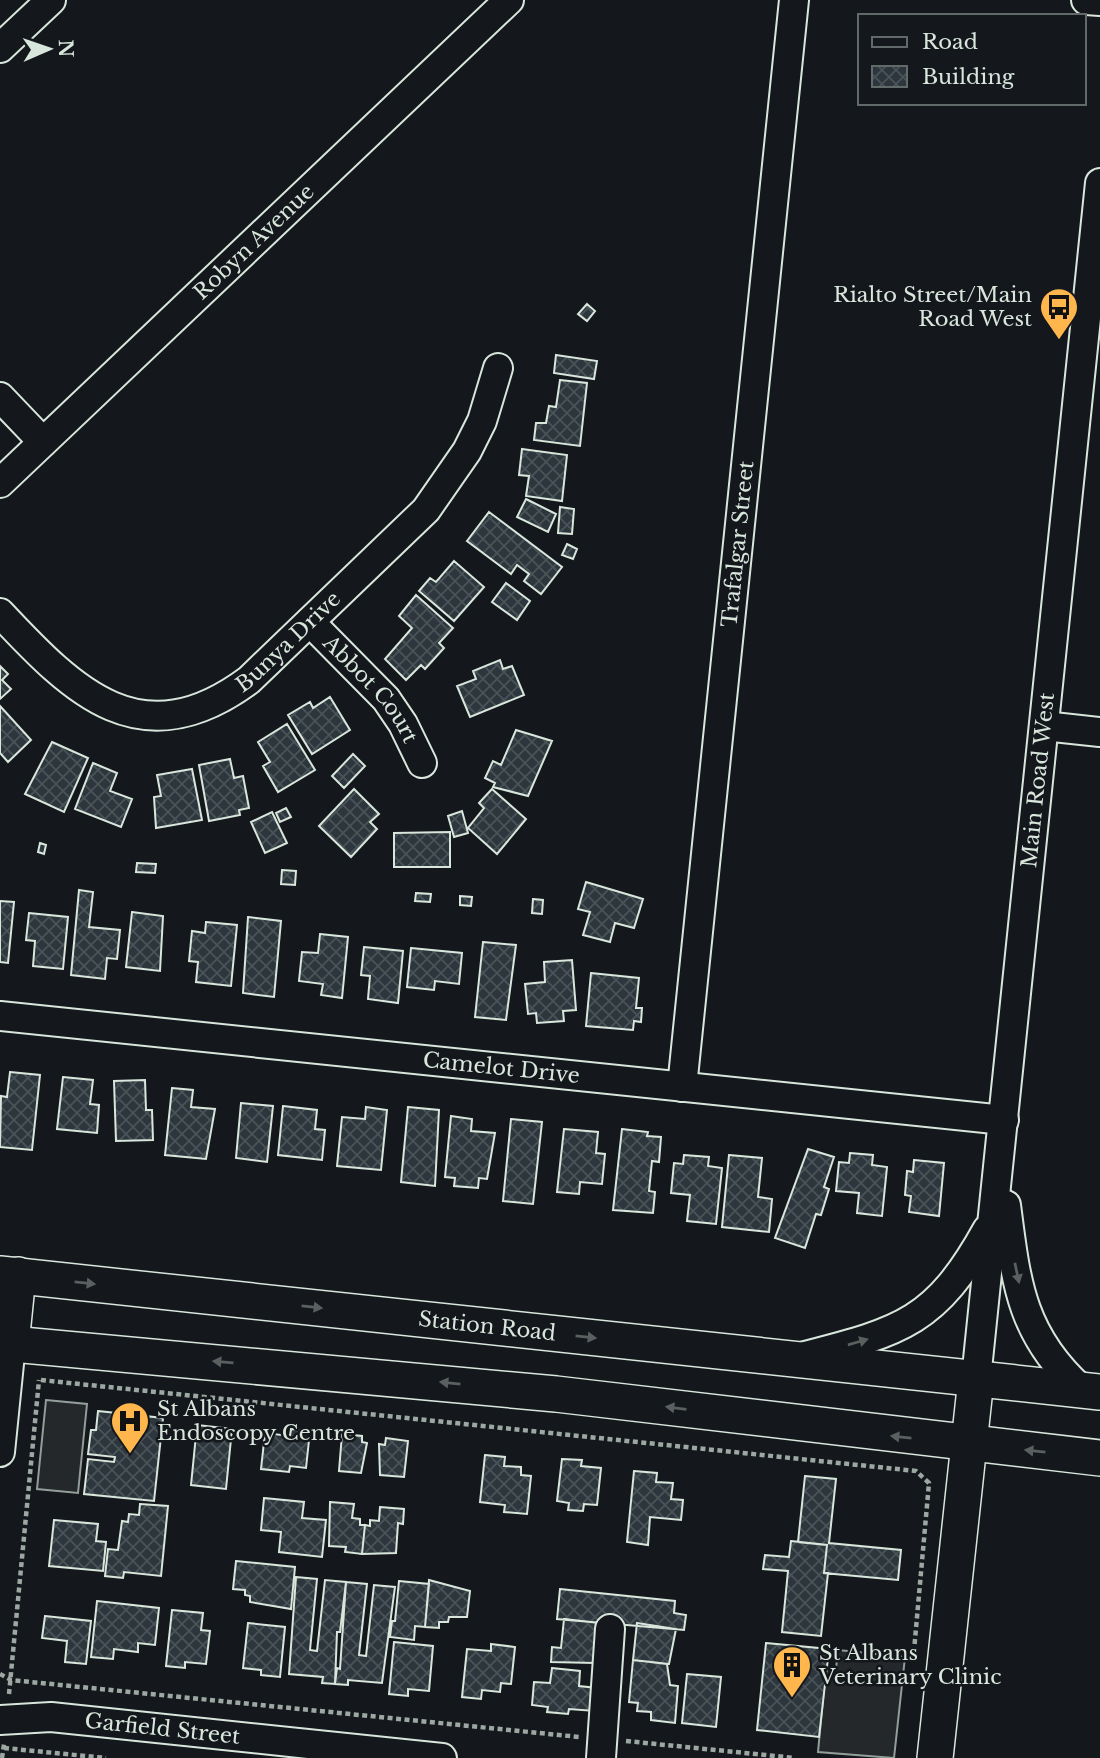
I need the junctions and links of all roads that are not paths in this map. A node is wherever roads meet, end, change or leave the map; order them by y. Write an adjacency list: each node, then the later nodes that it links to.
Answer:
1 (51, 0): 6 (street)
2 (509, 0): 10 (street, Robyn Avenue)
3 (794, 0): 18 (street, Trafalgar Street)
4 (1086, 0): 5 (street)
5 (1100, 1)
6 (0, 48)
7 (1100, 183): 14 (street, Main Road West)
8 (498, 368): 13 (street, Bunya Drive)
9 (0, 397): 10 (street)
10 (43, 442): 11 (street, Robyn Avenue)
11 (0, 483)
12 (0, 613): 13 (street, Bunya Drive)
13 (310, 622): 16 (street, Abbot Court)
14 (1044, 726): 15 (street); 19 (street, Main Road West)
15 (1100, 732)
16 (422, 763)
17 (0, 1016): 18 (street, Camelot Drive)
18 (682, 1087): 19 (street, Camelot Drive)
19 (1004, 1120): 20 (street, Main Road West)
20 (1000, 1157): 21 (street, Main Road West); 26 (street, one-way to 26)
21 (993, 1218): 24 (street, one-way to 21); 25 (street, Main Road West)
22 (9, 1274): 23 (main road); 24 (main road, Station Road, one-way to 24)
23 (6, 1355): 27 (main road, one-way to 23); 28 (street)
24 (792, 1359): 25 (main road, Station Road)
25 (976, 1379): 26 (main road, Station Road); 27 (main road)
26 (1091, 1391)
27 (969, 1444): 29 (main road, one-way to 27); 34 (main road)
28 (0, 1452)
29 (1100, 1458)
30 (610, 1629): 32 (street)
31 (4, 1717): 33 (street, Garfield Street)
32 (601, 1749)
33 (442, 1758)
34 (935, 1758)

